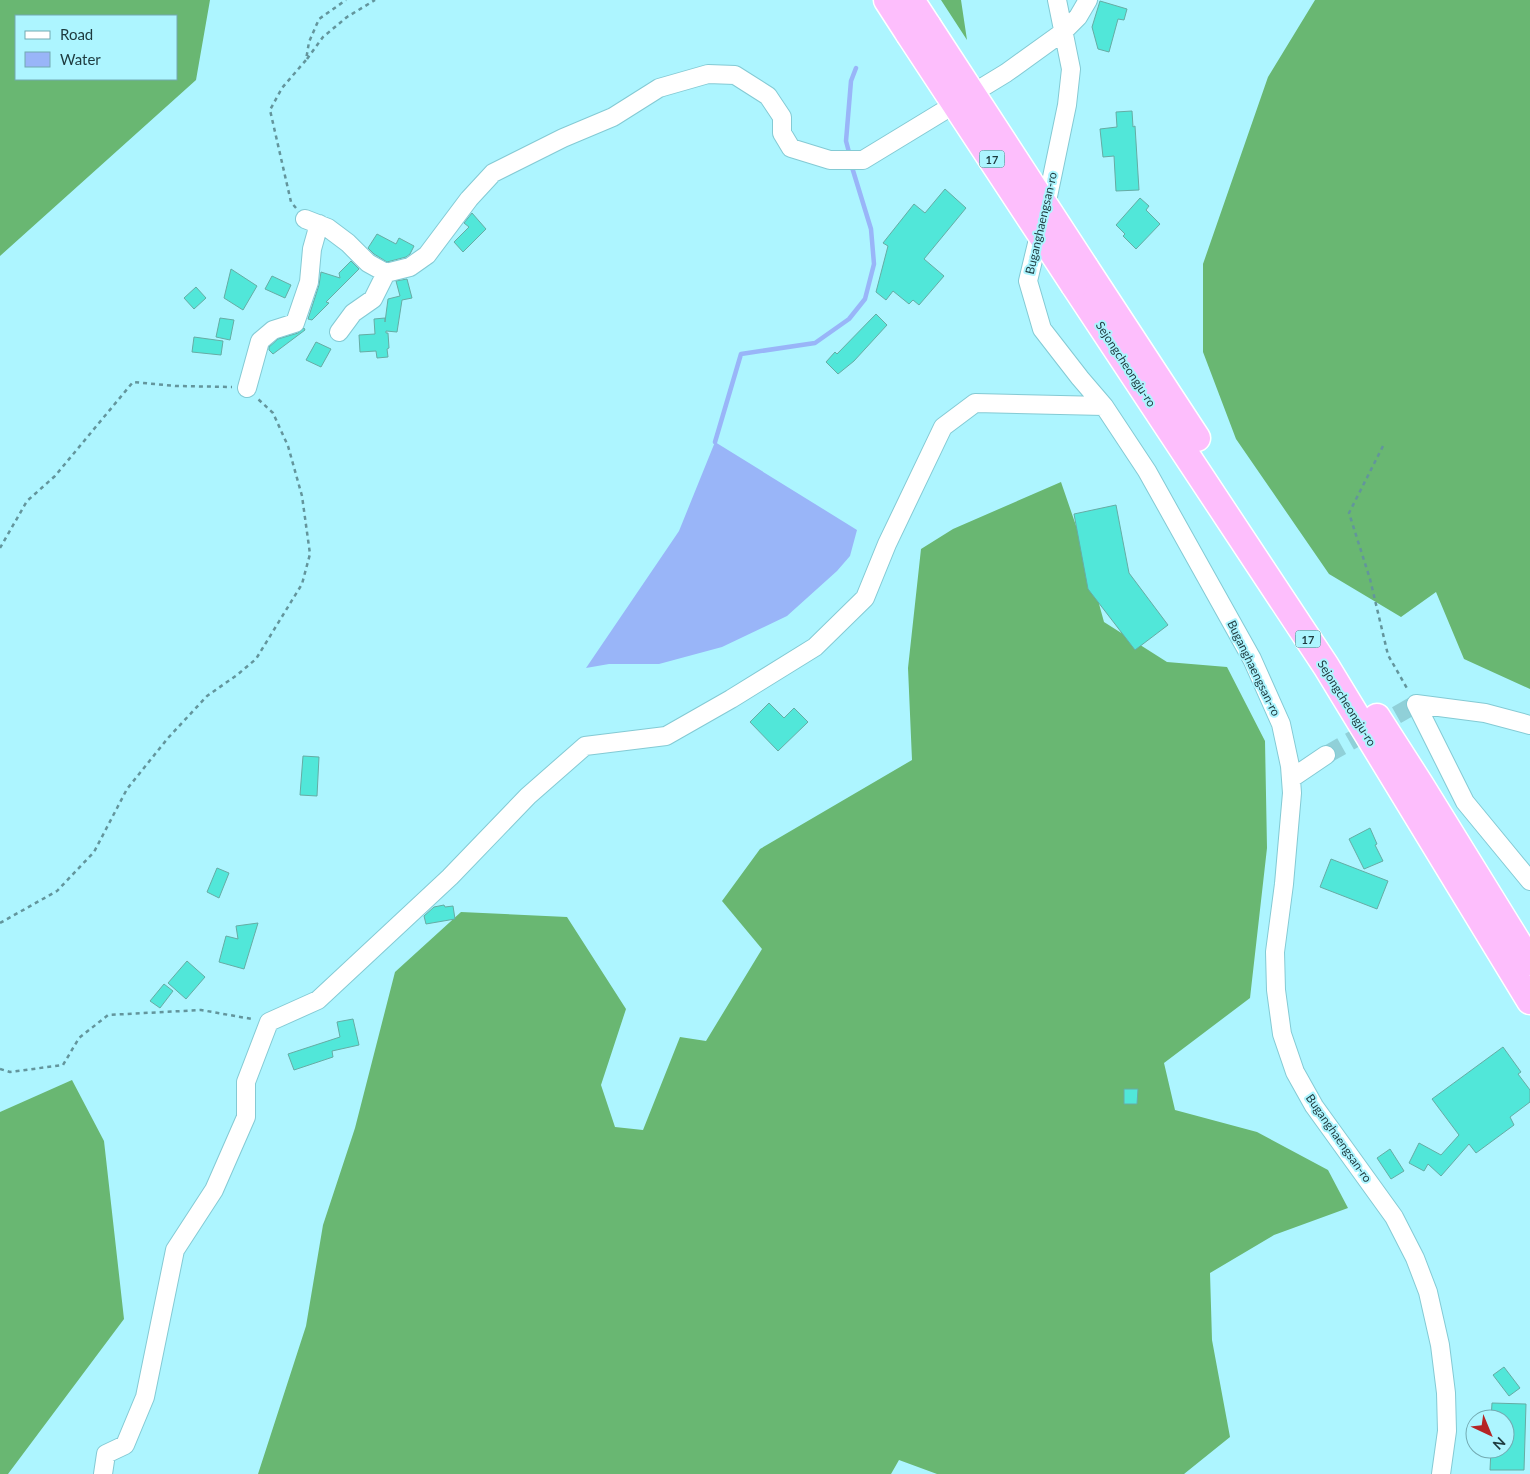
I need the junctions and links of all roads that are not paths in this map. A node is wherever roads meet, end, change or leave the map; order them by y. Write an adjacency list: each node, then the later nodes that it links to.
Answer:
1 (887, 0): 5 (highway, 17)
2 (911, 0): 5 (highway, 17)
3 (1057, 0): 6 (street, Buganghaengsan-ro)
4 (1088, 0): 6 (street)
5 (919, 30): 8 (highway, 17, bridge)
6 (1062, 32): 7 (street); 11 (street, Buganghaengsan-ro)
7 (386, 273): 9 (street); 10 (street)
8 (1079, 276): 16 (highway, Sejongcheongju-ro / 17); 17 (highway, Sejongcheongju-ro / 17)
9 (340, 332)
10 (247, 388)
11 (1104, 406): 14 (street, Buganghaengsan-ro); 18 (street)
12 (1530, 725): 15 (street)
13 (1326, 754): 14 (street)
14 (1292, 778): 19 (street, Buganghaengsan-ro)
15 (1530, 881)
16 (1530, 962)
17 (1530, 1001)
18 (103, 1474)
19 (1441, 1474)

